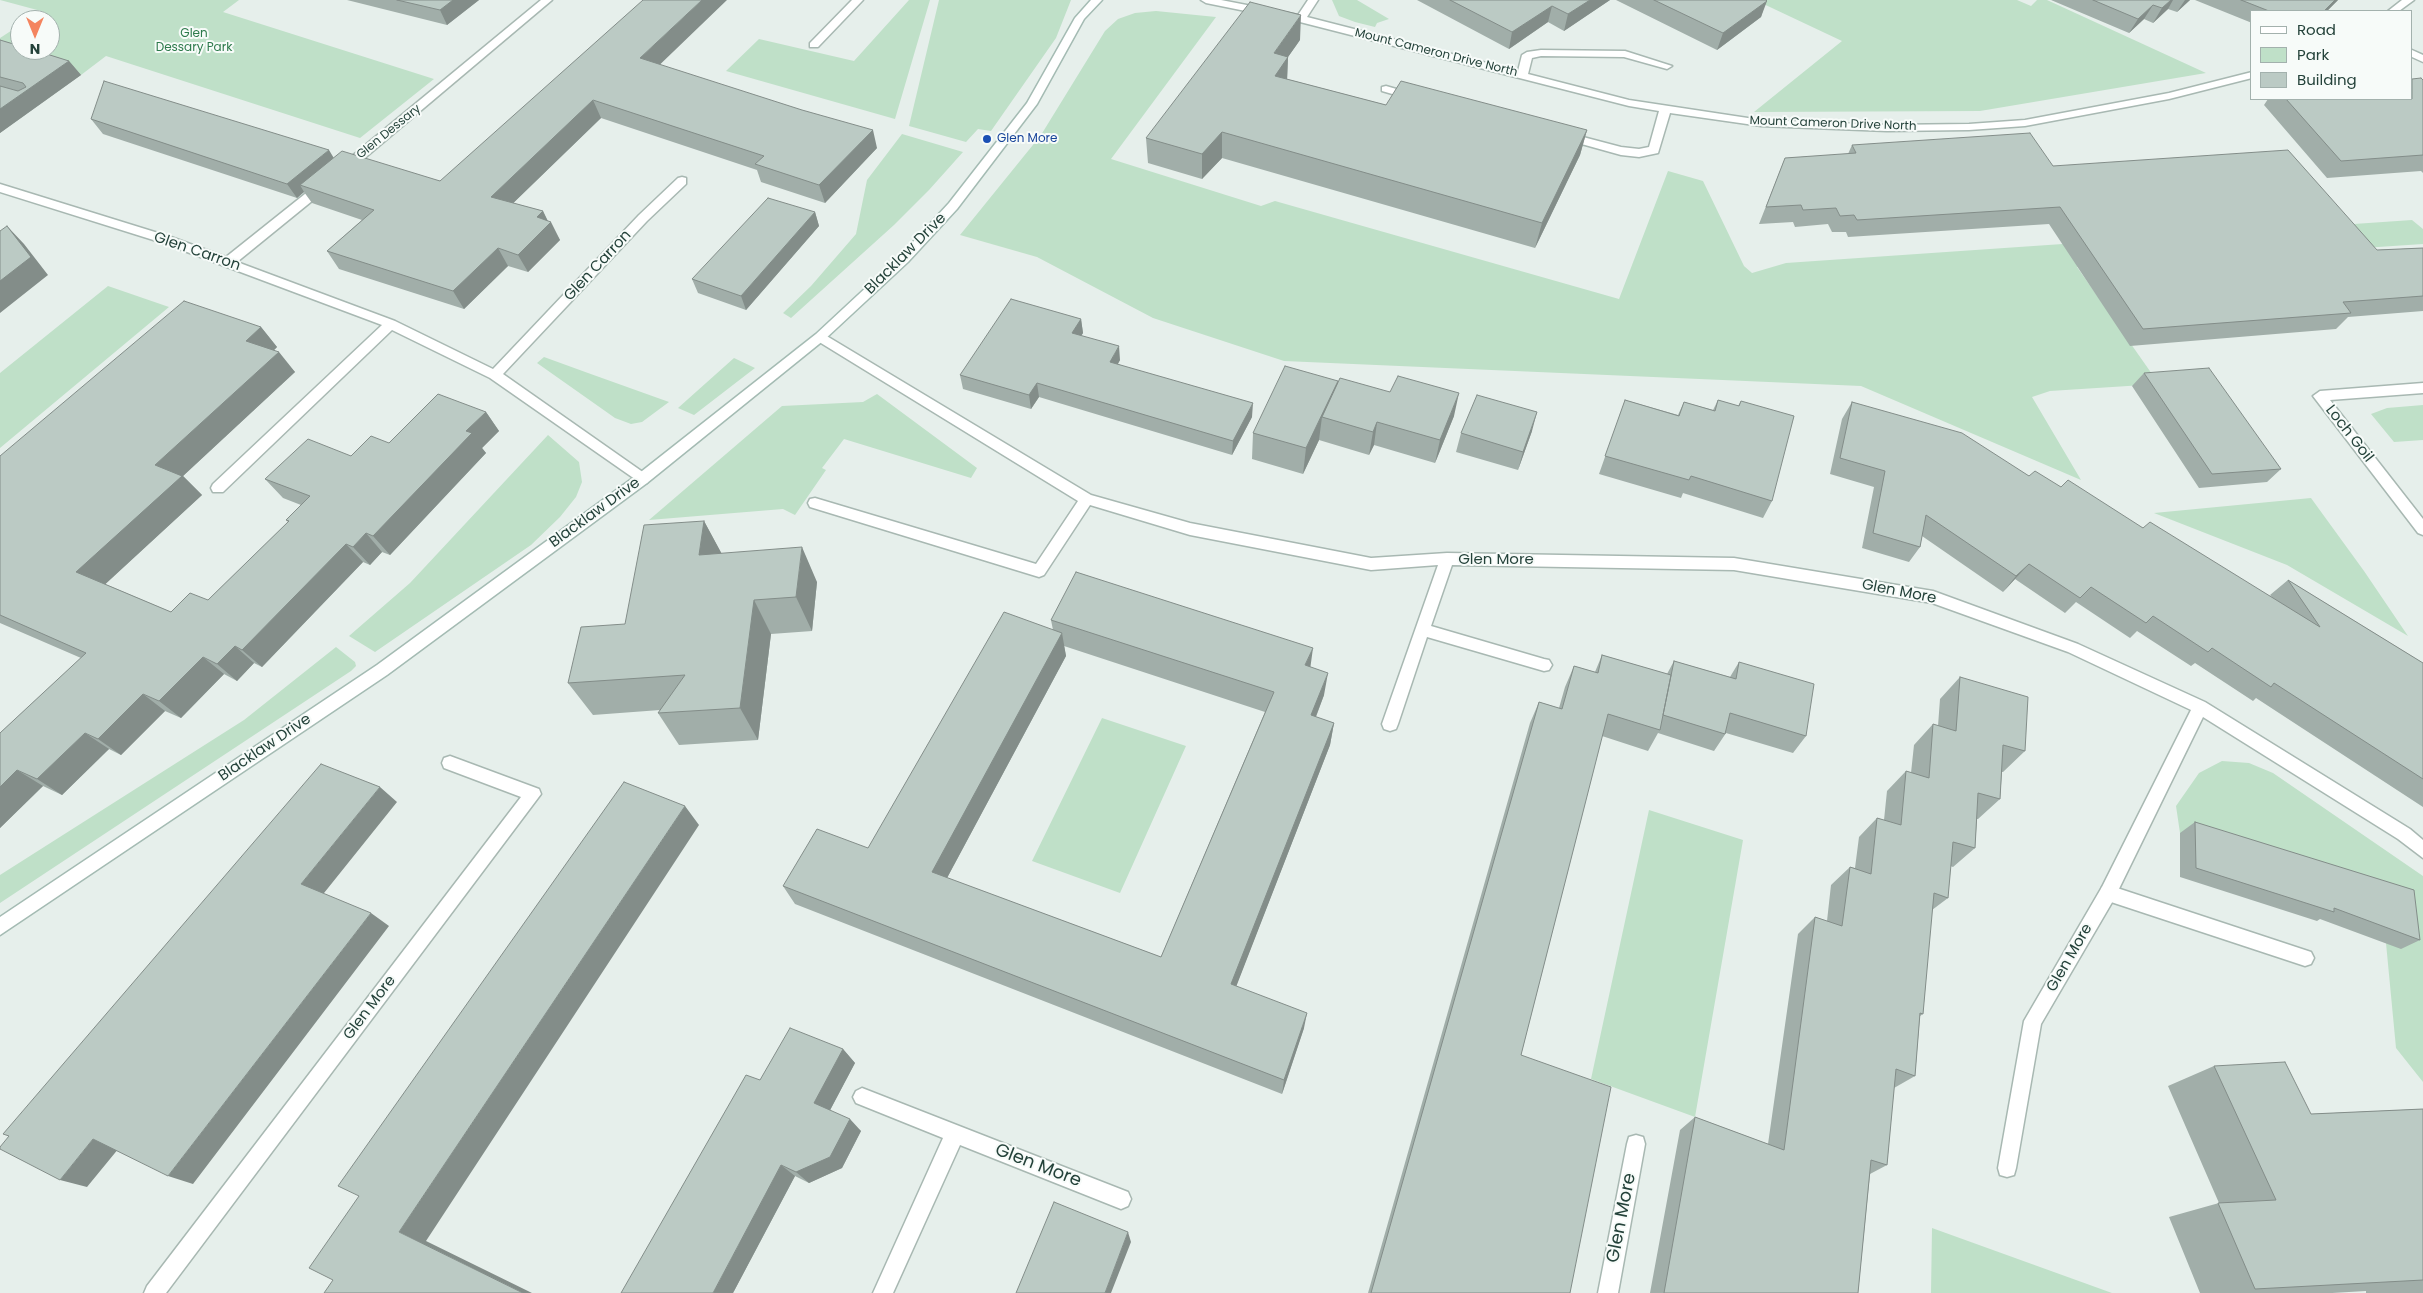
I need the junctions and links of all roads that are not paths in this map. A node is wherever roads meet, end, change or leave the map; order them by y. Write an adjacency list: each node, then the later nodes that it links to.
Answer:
1 (547, 0): 19 (street, Glen Dessary)
2 (858, 0): 9 (street)
3 (1096, 0): 21 (street, Blacklaw Drive)
4 (1206, 0): 8 (street, Mount Cameron Drive North)
5 (1313, 0): 8 (street)
6 (2409, 0): 7 (street)
7 (2394, 10)
8 (1301, 19): 11 (street, Mount Cameron Drive North)
9 (814, 45)
10 (1666, 66): 11 (street)
11 (1522, 75): 15 (street, Mount Cameron Drive North)
12 (2250, 76): 15 (street, Mount Cameron Drive North)
13 (1386, 89): 14 (street)
14 (1423, 99)
15 (1665, 109): 16 (street)
16 (1555, 134)
17 (682, 181): 22 (street, Glen Carron)
18 (0, 188): 19 (street, Glen Carron)
19 (228, 262): 20 (street, Glen Carron)
20 (391, 324): 22 (street, Glen Carron); 25 (street)
21 (820, 337): 24 (street, Blacklaw Drive); 26 (street, Glen More)
22 (495, 375): 24 (street, Glen Carron)
23 (2423, 388): 28 (street, Loch Goil)
24 (642, 479): 37 (street, Blacklaw Drive)
25 (218, 488)
26 (1087, 499): 27 (street); 29 (street, Glen More)
27 (816, 503)
28 (2423, 529)
29 (1447, 560): 30 (street); 32 (street, Glen More)
30 (1423, 630): 31 (street); 33 (street)
31 (1544, 665)
32 (2200, 707): 35 (street, Glen More); 36 (street, Glen More)
33 (1390, 724)
34 (450, 762): 44 (street, Glen More)
35 (2423, 850)
36 (2108, 893): 38 (street); 42 (street, Glen More)
37 (0, 927)
38 (2305, 958)
39 (862, 1097): 40 (street, Glen More)
40 (955, 1134): 43 (street, Glen More); 45 (street)
41 (1636, 1144): 46 (street, Glen More)
42 (2007, 1168)
43 (1121, 1199)
44 (154, 1293)
45 (883, 1293)
46 (1608, 1293)

